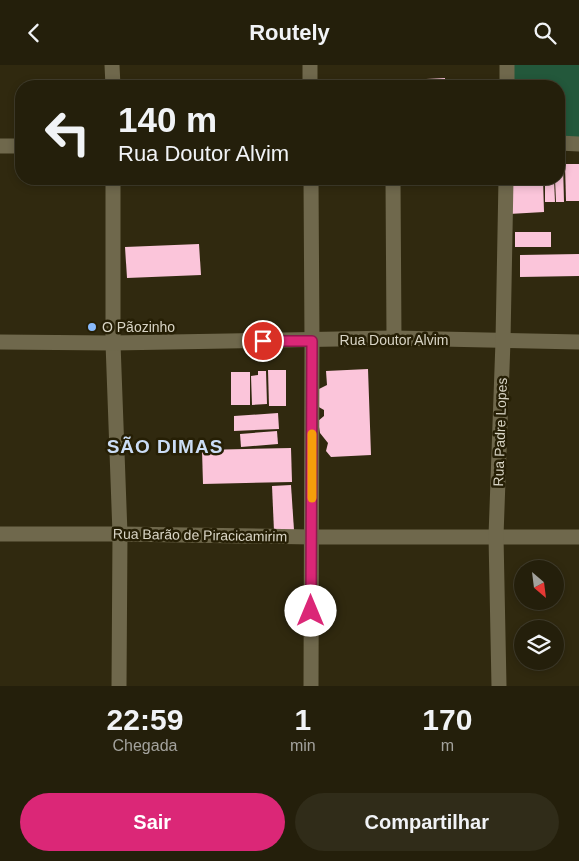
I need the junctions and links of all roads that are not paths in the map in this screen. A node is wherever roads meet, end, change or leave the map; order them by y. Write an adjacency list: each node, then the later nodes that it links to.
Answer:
1 (112, 65): 4 (street)
2 (310, 65): 5 (street)
3 (508, 65): 6 (street)
4 (112, 80)
5 (310, 80)
6 (507, 80)
7 (565, 143): 8 (street)
8 (579, 144)
9 (0, 145): 10 (street)
10 (15, 146)
11 (113, 185): 20 (street)
12 (311, 185): 16 (street)
13 (393, 185): 15 (street)
14 (506, 185): 17 (street, Rua Padre Lopes)
15 (394, 338): 16 (street, Rua Doutor Alvim); 17 (street, Rua Doutor Alvim)
16 (312, 341): 20 (street, Rua Doutor Alvim); 24 (street)
17 (503, 341): 19 (street, Rua Doutor Alvim); 23 (street, Rua Padre Lopes)
18 (0, 342): 20 (street, Rua Doutor Alvim)
19 (579, 342)
20 (113, 343): 22 (street)
21 (0, 534): 22 (street, Rua Barão de Piracicamirim)
22 (120, 534): 24 (street, Rua Barão de Piracicamirim); 26 (street)
23 (496, 536): 24 (street, Rua Barão de Piracicamirim); 25 (street, Rua Barão de Piracicamirim); 28 (street, Rua Padre Lopes)
24 (312, 537): 27 (street)
25 (579, 537)
26 (120, 686)
27 (311, 686)
28 (498, 686)

